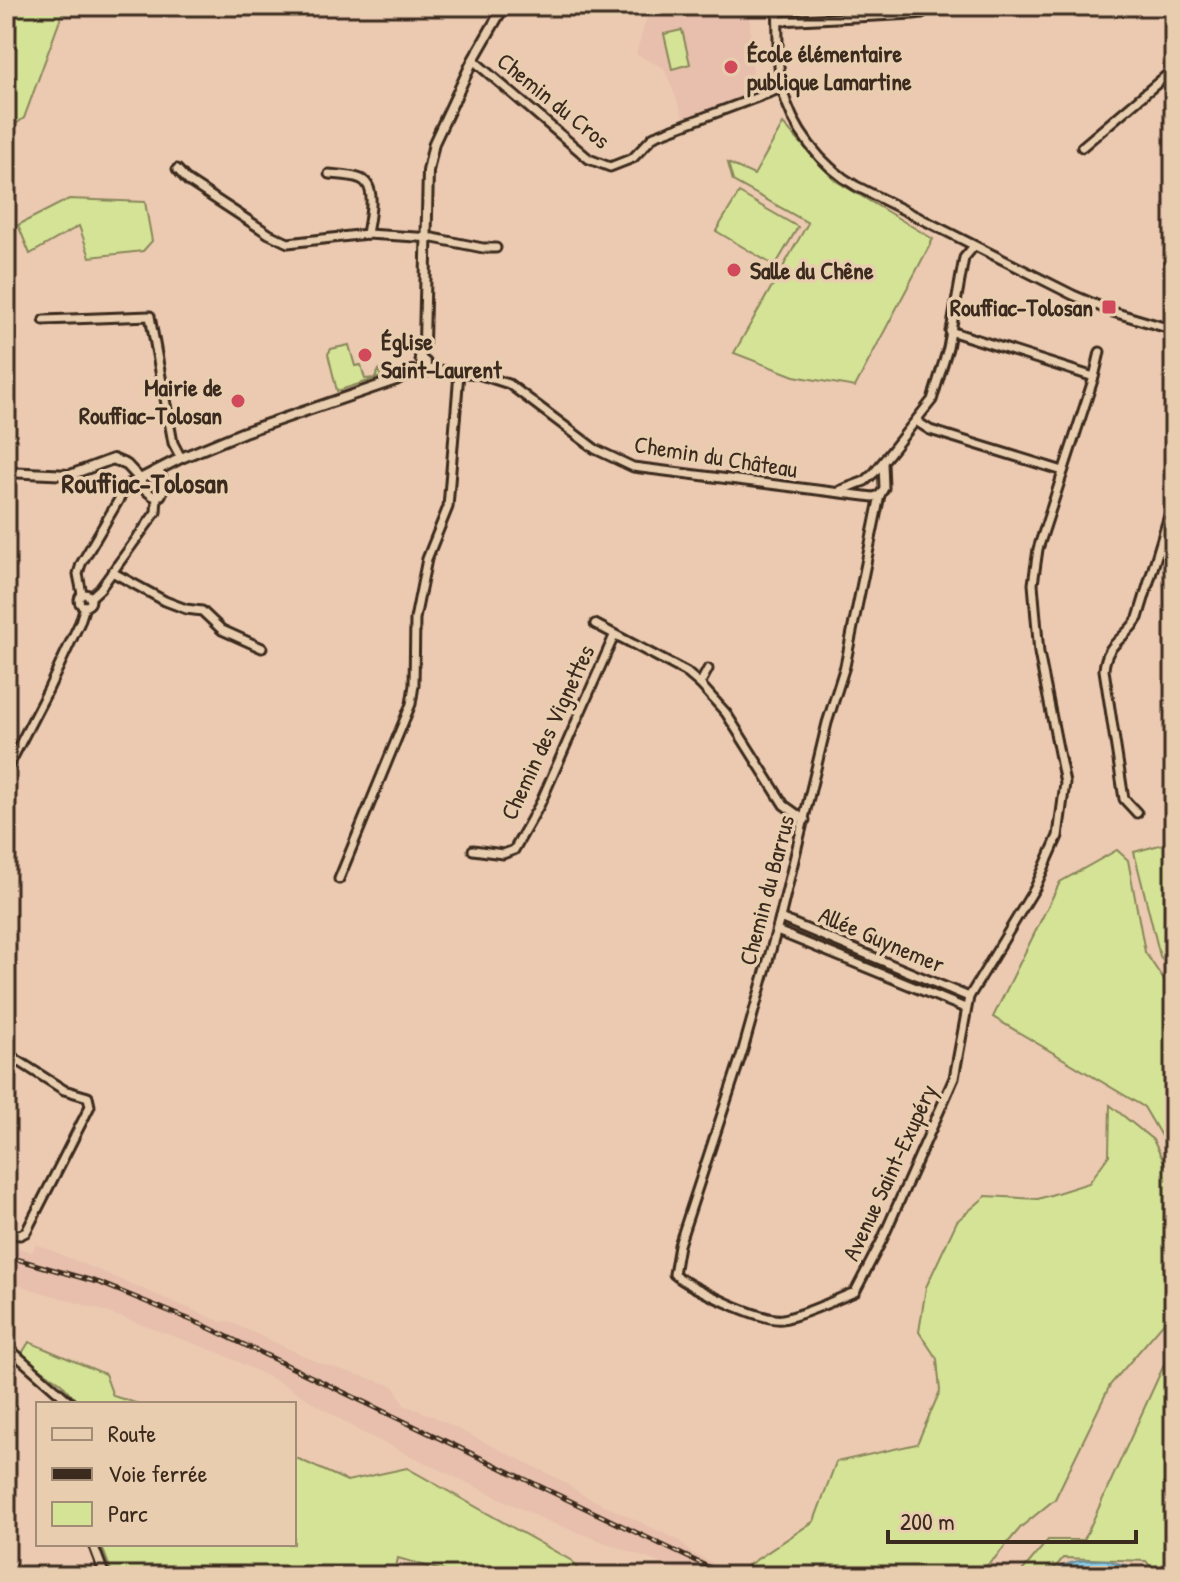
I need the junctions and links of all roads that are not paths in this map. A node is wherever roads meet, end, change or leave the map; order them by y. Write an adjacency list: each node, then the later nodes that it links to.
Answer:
1 (504, 6): 5 (street)
2 (777, 6): 4 (street)
3 (932, 6): 4 (street)
4 (778, 21): 7 (street)
5 (473, 60): 7 (street, Chemin du Cros); 12 (street)
6 (1174, 69): 8 (street)
7 (782, 88): 13 (street)
8 (1082, 147)
9 (177, 169): 11 (street)
10 (329, 174): 11 (street)
11 (367, 234): 12 (street)
12 (427, 237): 14 (street); 19 (street)
13 (974, 246): 16 (street); 17 (street, Chemin du Château)
14 (496, 248)
15 (44, 320): 25 (street)
16 (1174, 330)
17 (950, 331): 23 (street); 24 (street, Chemin du Château)
18 (1100, 352): 23 (street, Avenue Saint-Exupéry)
19 (420, 358): 20 (street); 21 (street)
20 (426, 369): 21 (street); 22 (street, Chemin du Château)
21 (412, 371): 25 (street)
22 (459, 373): 33 (street, Chemin du Château); 50 (street)
23 (1094, 377): 28 (street, Avenue Saint-Exupéry)
24 (916, 421): 26 (street, Chemin du Château); 28 (street)
25 (181, 458): 27 (street)
26 (883, 463): 31 (street, Chemin du Château); 32 (street)
27 (159, 470): 30 (street); 35 (street)
28 (1063, 471): 53 (street, Avenue Saint-Exupéry)
29 (6, 472): 30 (street)
30 (140, 479): 35 (street); 40 (street)
31 (867, 479): 32 (street); 33 (street, Chemin du Château); 36 (street)
32 (882, 481): 34 (street)
33 (835, 492): 36 (street, Chemin du Château)
34 (880, 495): 36 (street); 38 (street, Chemin du Barrus)
35 (157, 496): 39 (street)
36 (868, 496): 38 (street)
37 (1174, 499): 47 (street)
38 (876, 511): 48 (street, Chemin du Barrus)
39 (112, 572): 40 (street); 43 (street)
40 (86, 596): 46 (street)
41 (595, 624): 42 (street)
42 (614, 636): 45 (street); 49 (street, Chemin des Vignettes)
43 (262, 648)
44 (708, 669): 45 (street)
45 (700, 684): 48 (street)
46 (6, 771)
47 (1137, 813)
48 (805, 820): 51 (street, Chemin du Barrus)
49 (473, 850)
50 (339, 879)
51 (780, 918): 52 (street, Chemin du Barrus); 53 (street, Allée Guynemer)
52 (777, 931): 54 (street, Allée Guynemer); 57 (street, Chemin du Barrus)
53 (969, 997): 54 (street, Avenue Saint-Exupéry)
54 (965, 1008): 57 (street, Avenue Saint-Exupéry)
55 (6, 1053): 56 (street)
56 (6, 1234)
57 (674, 1274)
58 (6, 1346): 59 (street)
59 (70, 1402)
60 (94, 1546): 61 (street)
61 (105, 1576)

